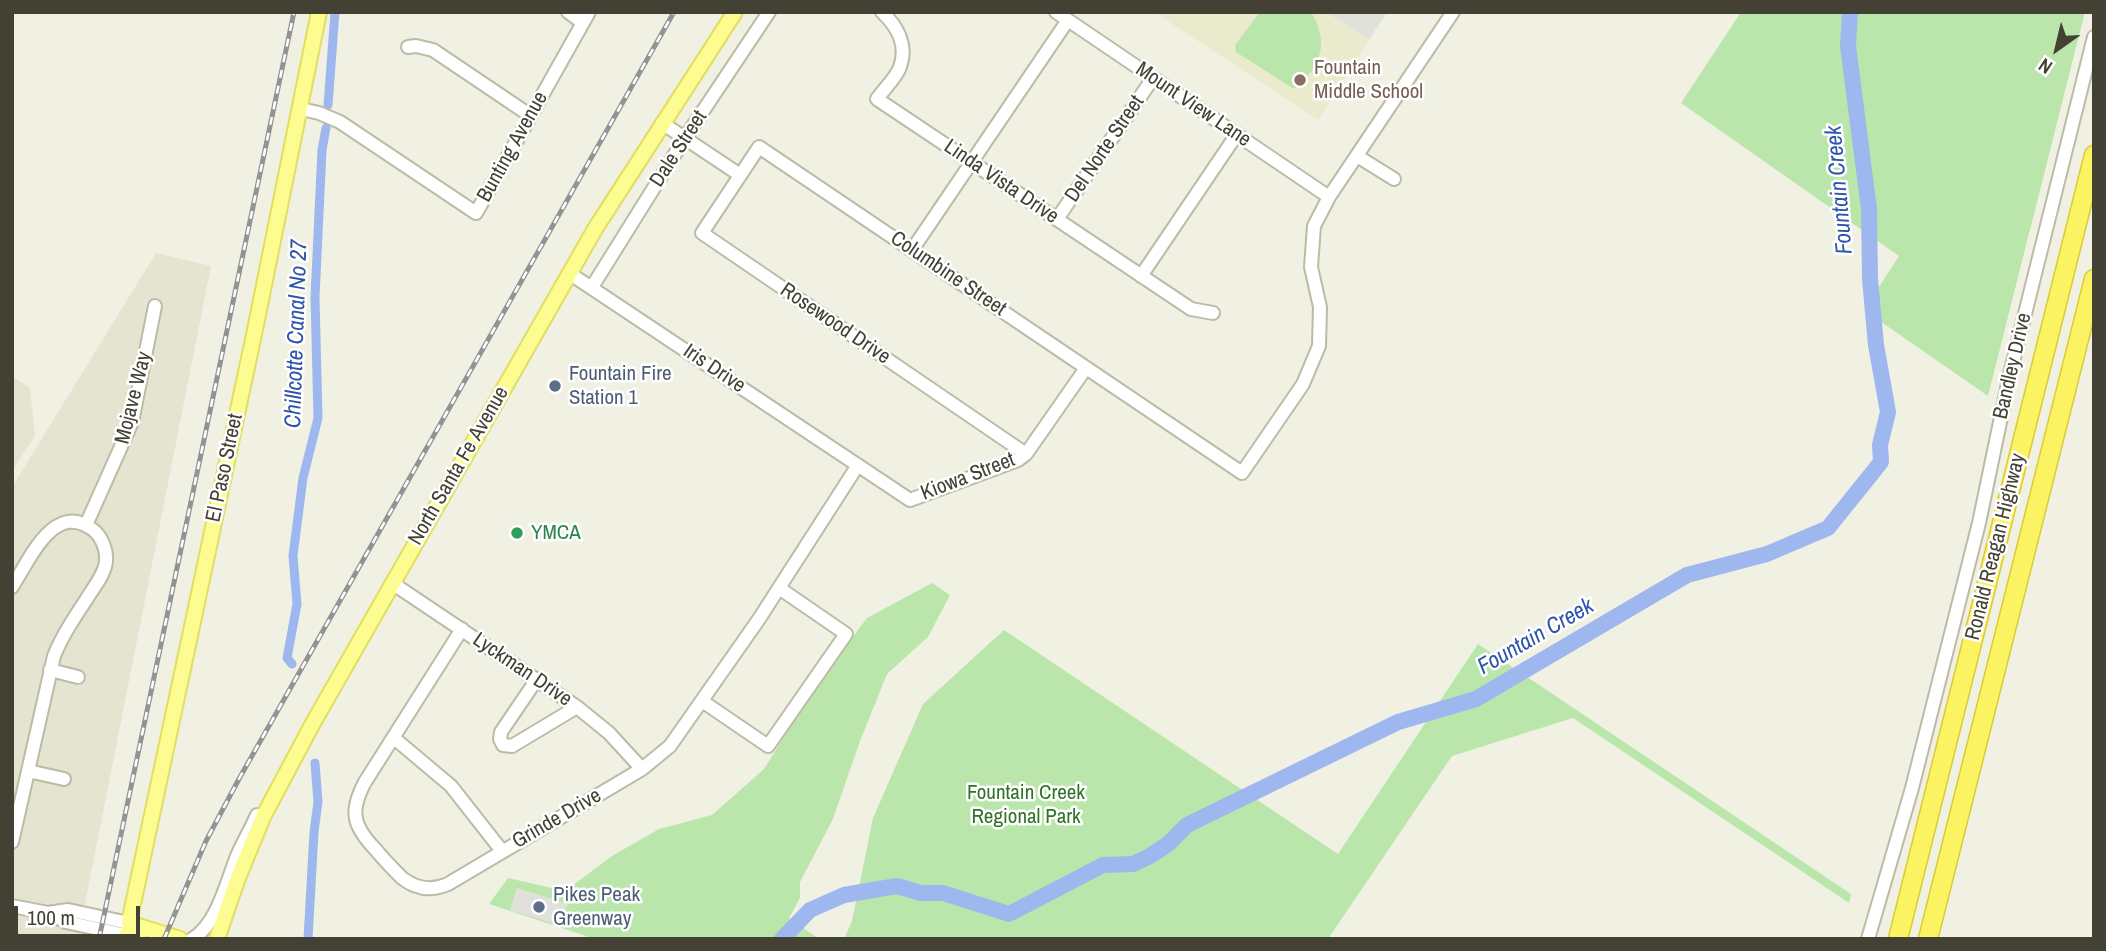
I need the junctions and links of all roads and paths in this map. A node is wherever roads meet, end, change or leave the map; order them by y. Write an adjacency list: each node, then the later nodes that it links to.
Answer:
1 (319, 12): 13 (main road, El Paso Street)
2 (568, 12): 8 (street)
3 (735, 12): 15 (main road, North Santa Fe Avenue)
4 (769, 12): 17 (street, Dale Street)
5 (882, 12): 20 (street, Linda Vista Drive)
6 (1056, 12): 9 (street, Mount View Lane)
7 (1452, 12): 19 (street)
8 (586, 18): 14 (street, Bunting Avenue)
9 (1068, 20): 12 (street, Mount View Lane); 20 (street)
10 (2094, 37): 57 (street, Bandley Drive)
11 (408, 47): 14 (street)
12 (1153, 78): 16 (street, Mount View Lane); 24 (street, Del Norte Street)
13 (301, 109): 14 (street, Bunting Avenue); 53 (main road, El Paso Street)
14 (531, 116)
15 (662, 123): 17 (street); 26 (main road, North Santa Fe Avenue)
16 (1237, 134): 23 (street, Mount View Lane); 27 (street)
17 (685, 138): 21 (street); 29 (street, Dale Street)
18 (2094, 155): 58 (highway, Ronald Reagan Highway)
19 (1357, 156): 22 (street); 23 (street)
20 (971, 162): 24 (street, Linda Vista Drive); 25 (street)
21 (740, 175): 25 (street, Columbine Street); 33 (street, Rosewood Drive)
22 (1394, 179)
23 (1329, 197): 32 (street, Columbine Street)
24 (1057, 219): 27 (street, Linda Vista Drive)
25 (912, 250): 32 (street, Columbine Street)
26 (569, 274): 29 (street, Iris Drive); 36 (main road, North Santa Fe Avenue)
27 (1141, 276): 31 (street, Linda Vista Drive)
28 (2094, 278): 59 (highway, Ronald Reagan Highway)
29 (592, 287): 34 (street, Iris Drive)
30 (155, 306): 35 (street, Mojave Way)
31 (1213, 313)
32 (1086, 368): 33 (street, Kiowa Street)
33 (1026, 454): 34 (street, Kiowa Street)
34 (858, 466): 38 (street, Grinde Drive)
35 (86, 525): 37 (street); 40 (street)
36 (392, 583): 39 (street, Lyckman Drive); 49 (main road, North Santa Fe Avenue)
37 (12, 587)
38 (779, 588): 43 (street, Grinde Drive); 43 (street)
39 (462, 629): 42 (street, Lyckman Drive); 45 (street, Grinde Drive)
40 (50, 670): 41 (street); 47 (street)
41 (78, 677)
42 (537, 679): 44 (street, Lyckman Drive); 44 (street)
43 (702, 701): 46 (street, Grinde Drive)
44 (577, 707): 46 (street, Lyckman Drive)
45 (394, 738): 51 (street); 51 (street, Grinde Drive)
46 (642, 769): 51 (street, Grinde Drive)
47 (28, 771): 48 (street); 50 (street)
48 (64, 779)
49 (270, 803): 55 (street); 56 (main road, North Santa Fe Avenue)
50 (12, 842)
51 (502, 851)
52 (12, 906): 53 (street)
53 (131, 932): 54 (main road)
54 (180, 939)
55 (192, 939)
56 (217, 939)
57 (1868, 939)
58 (1898, 939)
59 (1928, 939)

